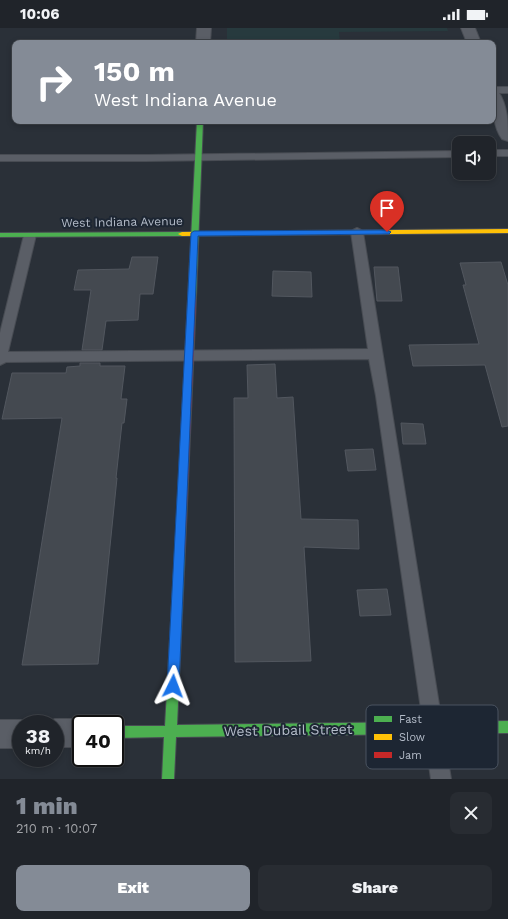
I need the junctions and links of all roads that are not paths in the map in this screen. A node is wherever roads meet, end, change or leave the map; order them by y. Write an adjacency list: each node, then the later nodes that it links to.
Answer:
1 (204, 28): 3 (street)
2 (468, 28): 4 (street)
3 (203, 40)
4 (473, 40)
5 (496, 90): 6 (lane)
6 (508, 90)
7 (496, 102): 9 (street)
8 (200, 124): 13 (street)
9 (508, 136)
10 (496, 153): 11 (lane)
11 (508, 153)
12 (452, 154): 13 (lane)
13 (198, 157): 14 (lane); 17 (street)
14 (0, 158)
15 (508, 231): 16 (street, West Indiana Avenue)
16 (357, 232): 17 (street, West Indiana Avenue); 20 (lane)
17 (194, 233): 19 (street, West Indiana Avenue); 21 (street)
18 (0, 235): 19 (street, West Indiana Avenue)
19 (30, 235): 22 (lane)
20 (375, 354): 21 (lane); 23 (lane)
21 (189, 356): 22 (lane); 27 (street)
22 (0, 358)
23 (430, 705)
24 (498, 727): 25 (street, West Dubail Street)
25 (508, 727)
26 (366, 729): 27 (street, West Dubail Street)
27 (170, 731): 28 (street, West Dubail Street); 32 (street)
28 (124, 732)
29 (0, 734): 30 (street)
30 (12, 734)
31 (440, 769): 33 (lane)
32 (168, 779)
33 (441, 779)

